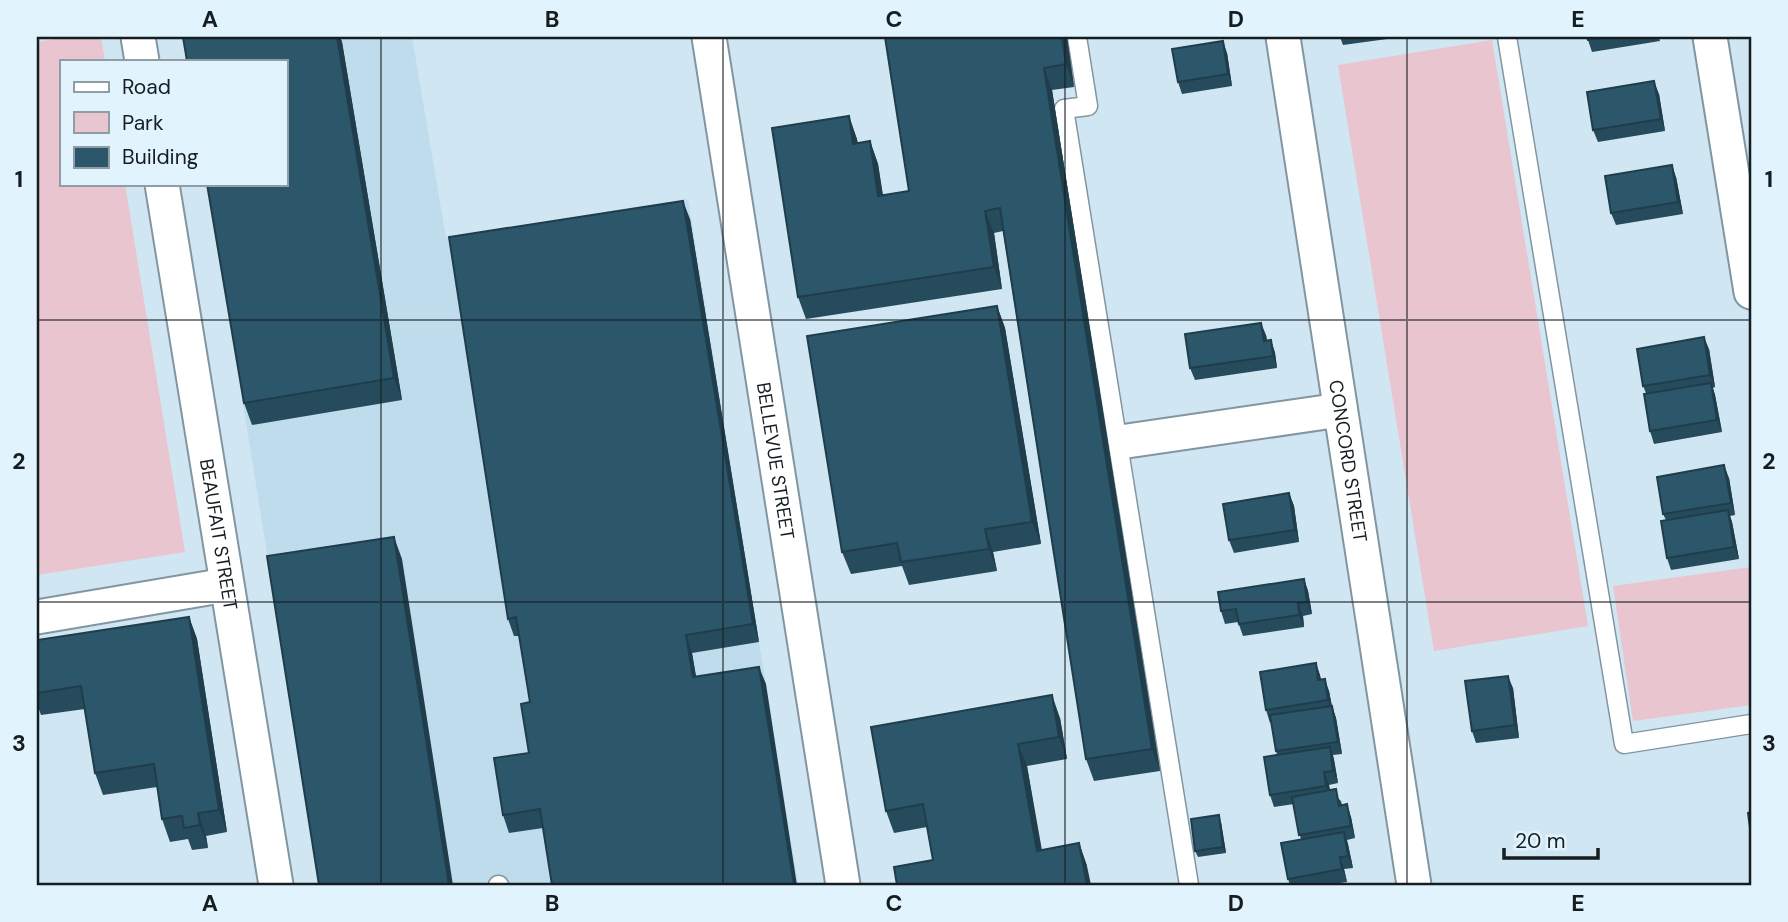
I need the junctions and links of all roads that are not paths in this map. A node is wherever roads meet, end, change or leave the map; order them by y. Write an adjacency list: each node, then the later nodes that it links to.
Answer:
1 (138, 37): 7 (street)
2 (709, 37): 16 (street, BELLEVUE STREET)
3 (1077, 37): 17 (lane)
4 (1283, 37): 10 (street, CONCORD STREET)
5 (1507, 37): 14 (lane)
6 (1710, 37): 9 (street)
7 (142, 60)
8 (162, 186): 12 (street, BEAUFAIT STREET)
9 (1751, 292)
10 (1340, 410): 11 (street); 18 (street, CONCORD STREET)
11 (1127, 441)
12 (226, 585): 13 (street); 15 (street, BEAUFAIT STREET)
13 (37, 617)
14 (1751, 724)
15 (276, 885)
16 (843, 885)
17 (1189, 885)
18 (1414, 885)

